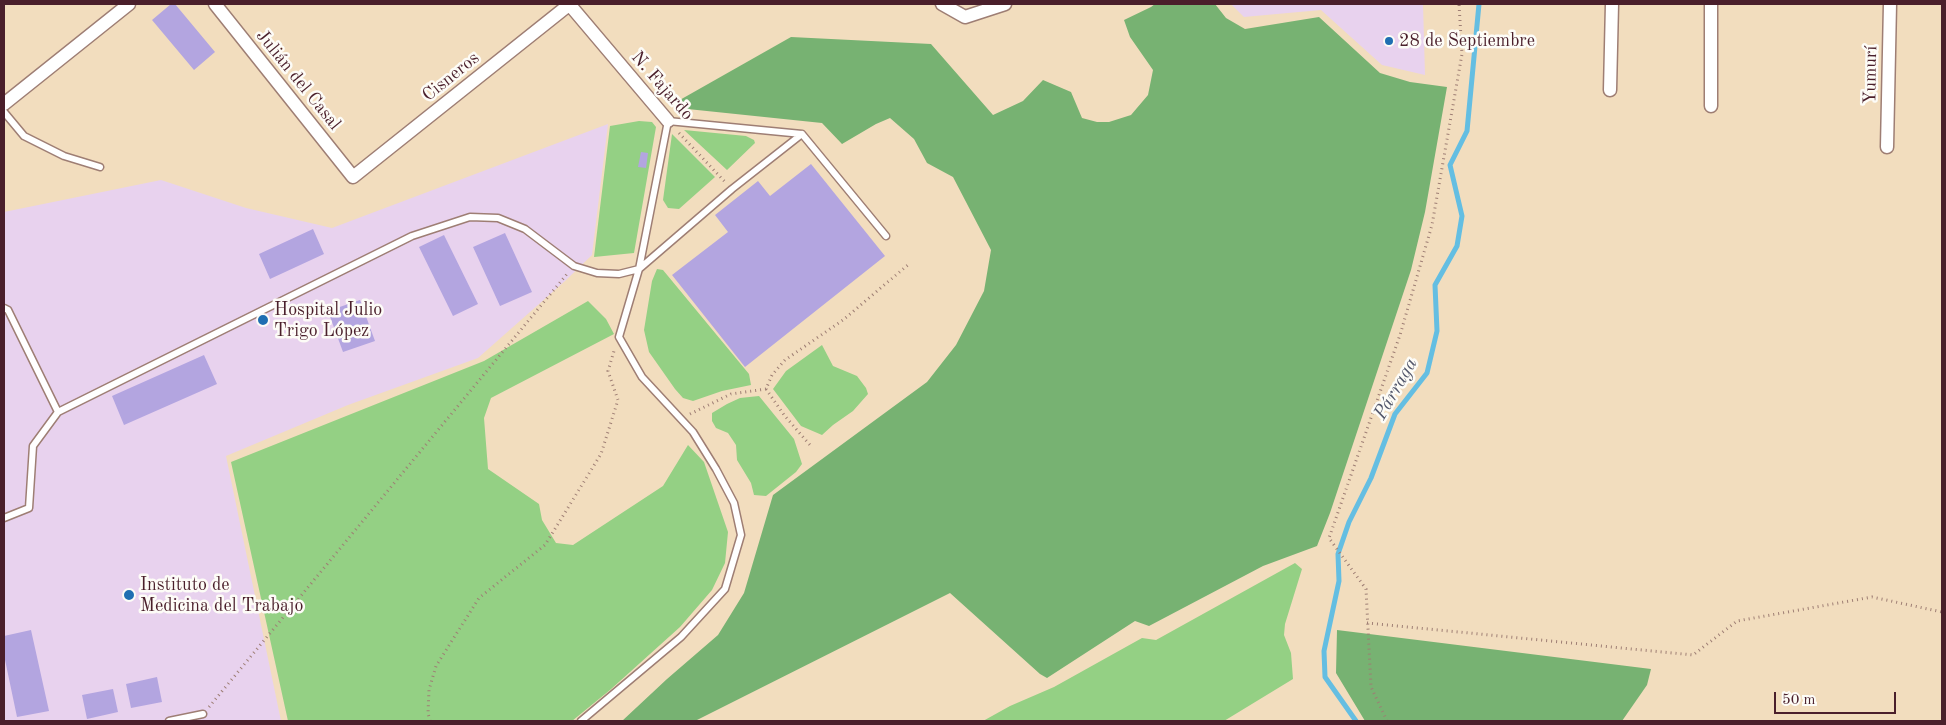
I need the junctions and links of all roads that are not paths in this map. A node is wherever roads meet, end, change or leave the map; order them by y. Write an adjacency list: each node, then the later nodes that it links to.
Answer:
1 (129, 4): 10 (street)
2 (215, 4): 17 (street, Julián del Casal)
3 (570, 4): 13 (street, N. Fajardo); 17 (street, Cisneros)
4 (942, 4): 5 (street)
5 (1005, 4)
6 (1612, 4): 9 (street)
7 (1711, 4): 11 (street)
8 (1890, 4): 15 (street, Yumurí)
9 (1610, 90)
10 (4, 104)
11 (1711, 106)
12 (4, 112): 16 (lane)
13 (668, 121): 14 (lane); 19 (lane)
14 (802, 134): 18 (lane); 19 (lane)
15 (1886, 147)
16 (100, 167)
17 (353, 177)
18 (886, 236)
19 (640, 269): 21 (lane); 25 (lane)
20 (4, 308): 21 (lane)
21 (58, 412): 22 (lane)
22 (4, 518)
23 (203, 714): 24 (lane)
24 (169, 721)
25 (581, 721)

